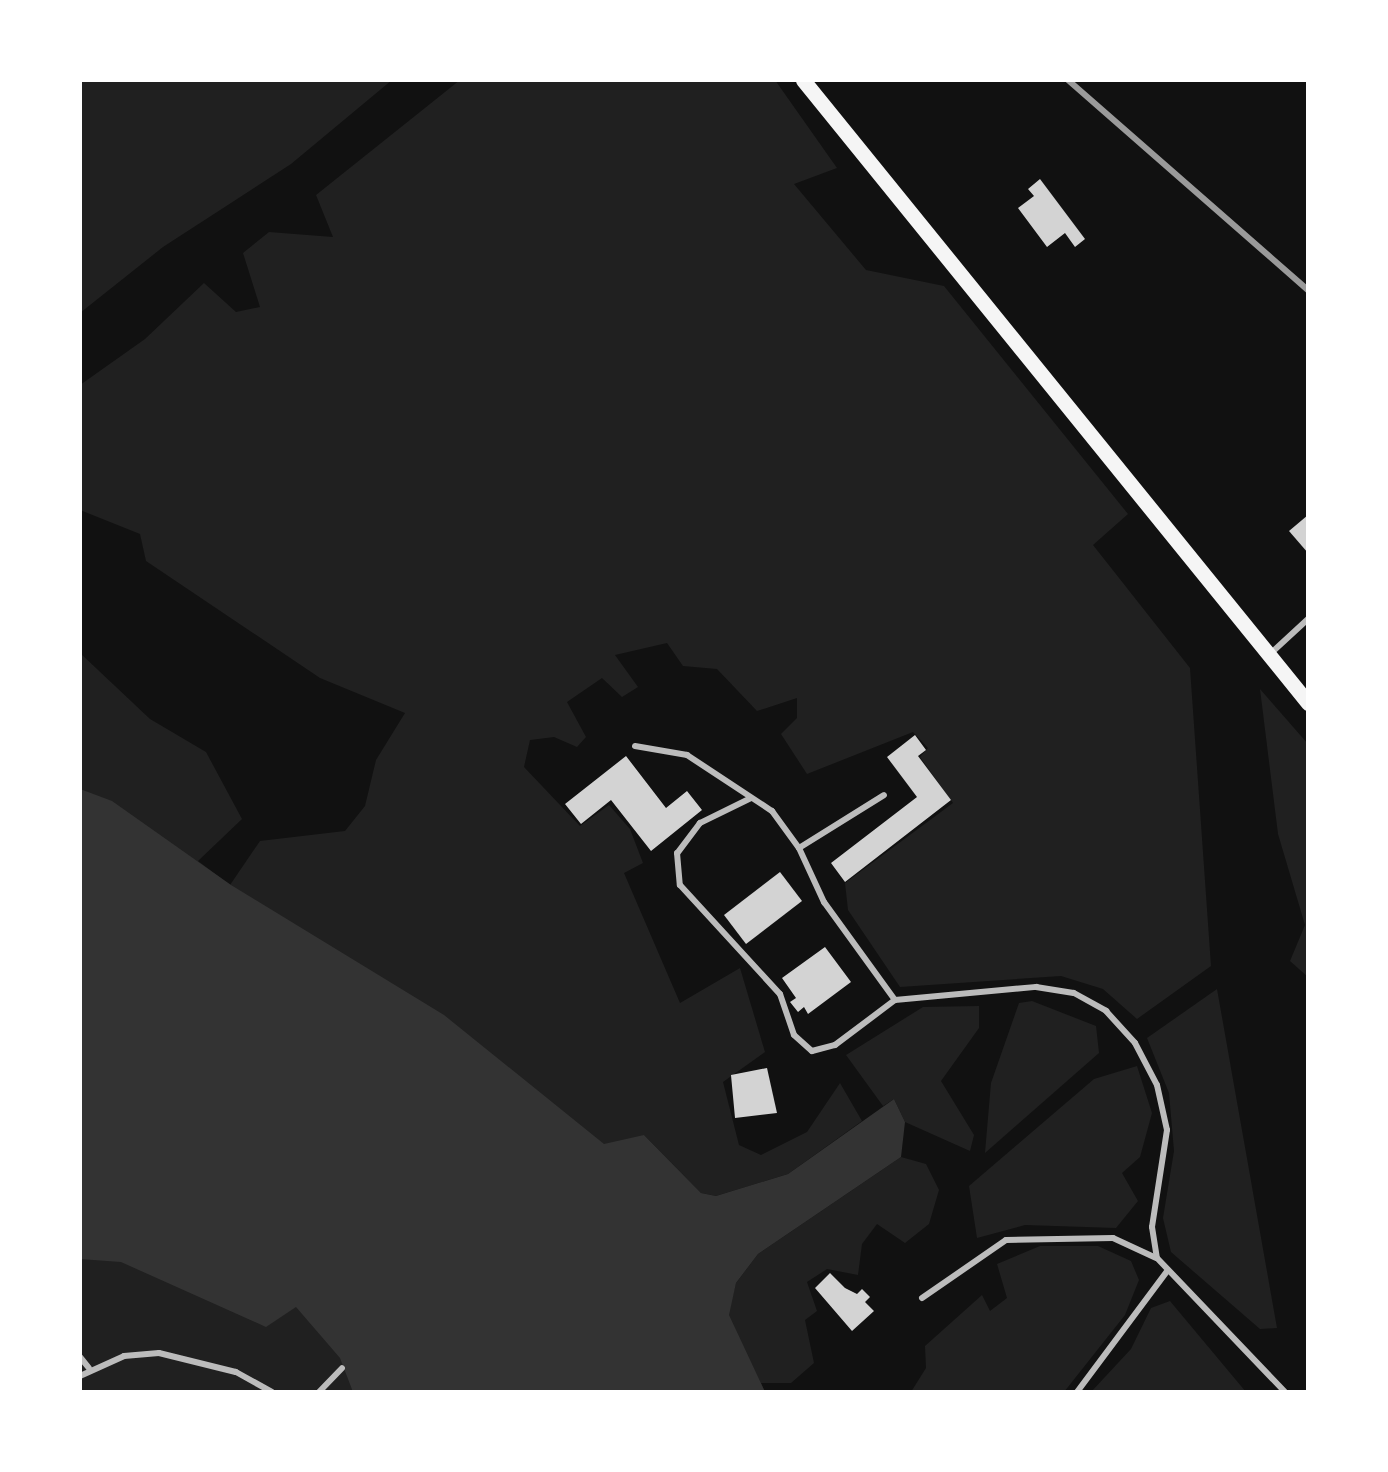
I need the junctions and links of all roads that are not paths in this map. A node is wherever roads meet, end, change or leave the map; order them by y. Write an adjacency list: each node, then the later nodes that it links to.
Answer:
1 (802, 80): 3 (main road)
2 (1308, 619): 3 (lane)
3 (1269, 655): 4 (main road)
4 (1308, 703)
5 (635, 746): 7 (lane)
6 (884, 795): 8 (lane)
7 (751, 798): 8 (lane); 9 (lane)
8 (799, 848): 9 (lane)
9 (895, 1000): 10 (lane)
10 (1157, 1258): 11 (lane); 12 (lane)
11 (1168, 1270): 19 (lane); 20 (lane)
12 (922, 1298)
13 (80, 1357): 14 (lane)
14 (90, 1368): 16 (lane); 17 (lane)
15 (342, 1368): 18 (lane)
16 (80, 1376)
17 (272, 1392)
18 (318, 1392)
19 (1077, 1392)
20 (1285, 1392)

